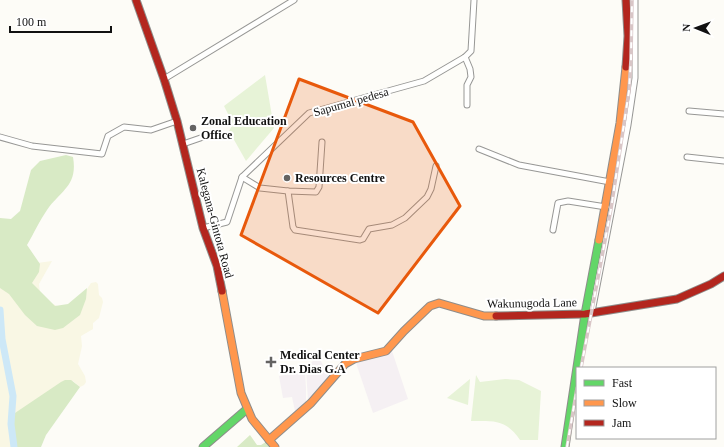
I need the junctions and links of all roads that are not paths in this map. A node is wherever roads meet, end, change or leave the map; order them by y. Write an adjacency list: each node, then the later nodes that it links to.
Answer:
1 (136, 0): 7 (street, Kalegana-Gintota Road)
2 (294, 0): 7 (street)
3 (474, 0): 6 (street)
4 (626, 0): 21 (street)
5 (635, 0): 27 (street)
6 (465, 57): 8 (street); 20 (street, Sapumal pedesa)
7 (164, 79): 11 (street, Kalegana-Gintota Road)
8 (467, 105)
9 (689, 111): 10 (street)
10 (724, 114)
11 (177, 121): 13 (street); 15 (street, Kalegana-Gintota Road)
12 (212, 134): 15 (street)
13 (0, 137)
14 (322, 142): 22 (street)
15 (182, 144): 24 (street, Kalegana-Gintota Road)
16 (479, 148): 21 (street)
17 (687, 157): 18 (street)
18 (724, 161)
19 (436, 166): 22 (street)
20 (242, 177): 22 (street); 24 (street, Sapumal pedesa)
21 (610, 182): 23 (street)
22 (288, 191)
23 (606, 207): 25 (street); 27 (street)
24 (204, 228): 30 (street, Kalegana-Gintota Road)
25 (553, 230)
26 (724, 276): 27 (street, Wakunugoda Lane)
27 (589, 313): 28 (street); 31 (street, Wakunugoda Lane)
28 (579, 367)
29 (576, 386): 34 (street)
30 (247, 409): 31 (street, Kalegana-Gintota Road); 32 (street)
31 (269, 440): 33 (street, Kalegana-Gintota Road)
32 (203, 447)
33 (275, 447)
34 (565, 447)

